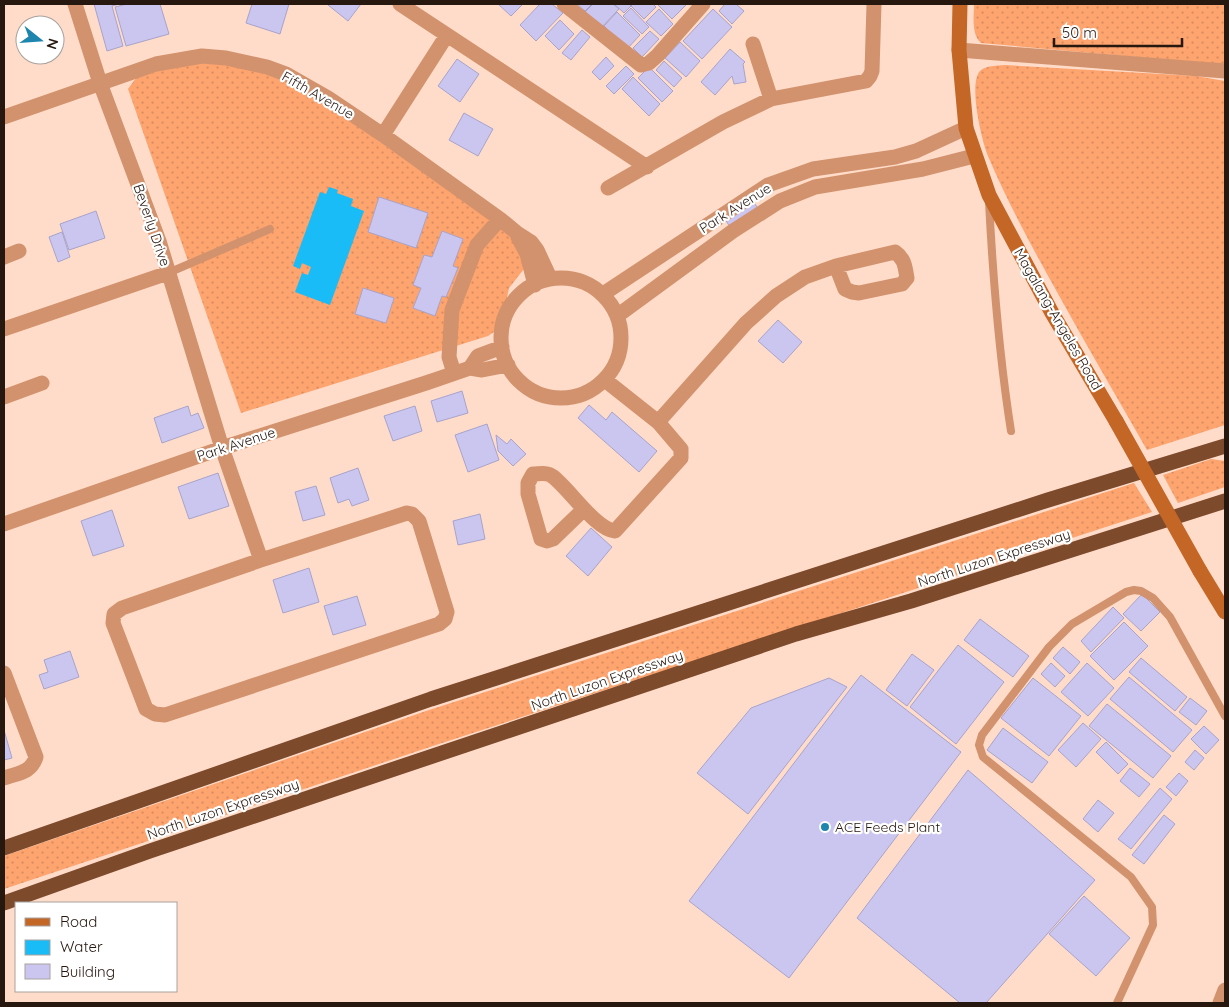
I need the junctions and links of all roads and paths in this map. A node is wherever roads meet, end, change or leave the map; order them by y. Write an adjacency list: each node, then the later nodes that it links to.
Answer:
1 (75, 4): 11 (street, Beverly Drive)
2 (400, 4): 7 (street)
3 (564, 4): 4 (street)
4 (703, 4)
5 (874, 4): 12 (street)
6 (960, 4): 9 (main road, Magalang-Angeles Road)
7 (447, 35): 15 (street); 17 (street)
8 (753, 44): 12 (street)
9 (960, 50): 10 (street); 14 (main road, Magalang-Angeles Road)
10 (1225, 71)
11 (100, 83): 13 (street, Fifth Avenue); 15 (street, Fifth Avenue); 30 (street, Beverly Drive)
12 (771, 98): 17 (street)
13 (4, 117)
14 (966, 128): 16 (main road, Magalang-Angeles Road); 18 (street, Park Avenue)
15 (384, 135): 22 (street, Fifth Avenue)
16 (974, 156): 20 (main road, Magalang-Angeles Road); 21 (street, Park Avenue)
17 (646, 167): 19 (street)
18 (768, 185): 21 (street); 24 (street, Park Avenue)
19 (608, 188)
20 (989, 195): 44 (lane); 51 (main road, Magalang-Angeles Road, bridge)
21 (780, 201): 26 (street, Park Avenue)
22 (500, 219): 25 (street, Fifth Avenue); 39 (street)
23 (270, 228): 30 (lane)
24 (698, 231): 26 (street); 33 (street, Park Avenue)
25 (517, 234): 31 (street, Fifth Avenue); 32 (street, Fifth Avenue)
26 (710, 248): 34 (street, Park Avenue)
27 (19, 251): 28 (street)
28 (4, 257)
29 (836, 266): 43 (street)
30 (168, 274): 35 (street); 46 (street, Beverly Drive)
31 (550, 278): 32 (street); 33 (street)
32 (535, 284): 36 (street)
33 (603, 294): 34 (street)
34 (617, 316): 40 (street)
35 (4, 329)
36 (502, 347): 37 (street); 38 (street, Park Avenue)
37 (508, 365): 38 (street, Park Avenue); 40 (street)
38 (470, 368): 39 (street, Park Avenue)
39 (454, 373): 46 (street, Park Avenue)
40 (605, 380): 43 (street)
41 (42, 383): 42 (street)
42 (4, 397)
43 (658, 422): 48 (street)
44 (1011, 431)
45 (1225, 446): 55 (highway)
46 (222, 448): 49 (street, Park Avenue); 50 (street, Beverly Drive)
47 (1225, 501): 56 (highway, North Luzon Expressway)
48 (584, 509): 48 (street)
49 (4, 524)
50 (261, 560): 50 (street)
51 (1225, 612)
52 (4, 674): 54 (street)
53 (1225, 716): 58 (lane)
54 (4, 778)
55 (4, 848)
56 (4, 903)
57 (1225, 990): 59 (street)
58 (1117, 1003)
59 (1220, 1003)

